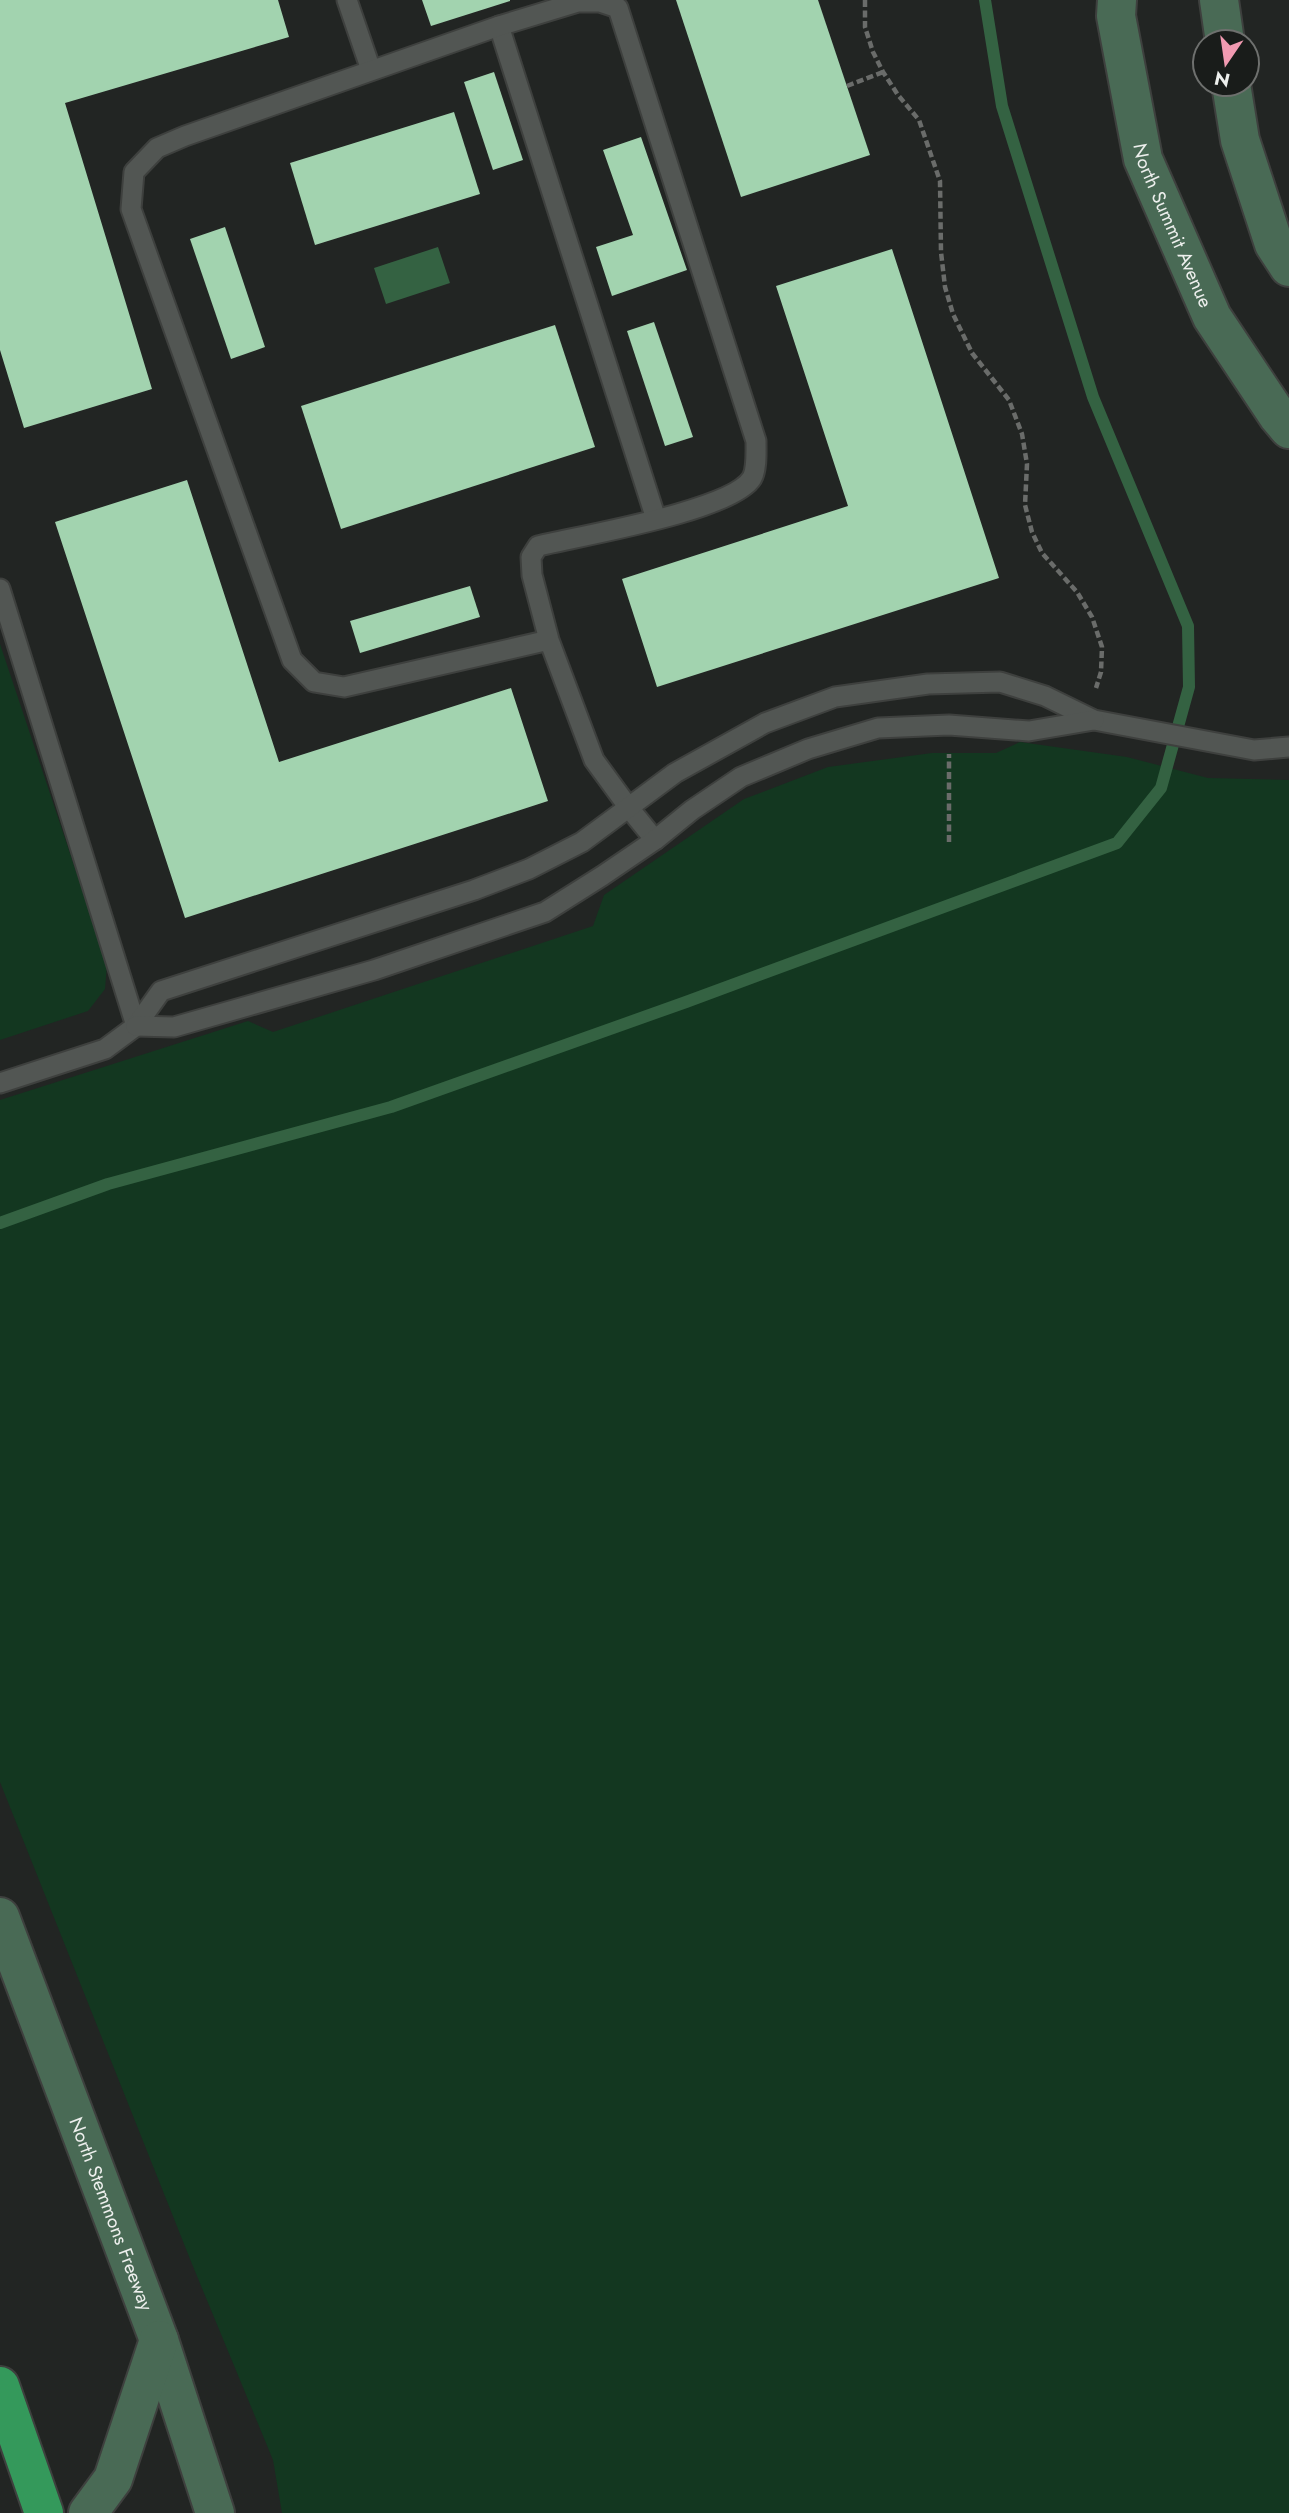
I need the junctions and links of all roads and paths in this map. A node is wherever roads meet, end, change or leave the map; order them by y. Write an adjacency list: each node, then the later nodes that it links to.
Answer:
1 (347, 0): 7 (lane)
2 (865, 0): 8 (path)
3 (1117, 0): 12 (main road, North Summit Avenue)
4 (1219, 0): 6 (main road)
5 (499, 26): 7 (lane); 13 (lane); 13 (lane)
6 (1222, 28)
7 (372, 69): 15 (lane)
8 (883, 72): 9 (path); 16 (path)
9 (847, 86)
10 (1233, 98): 11 (main road)
11 (1289, 267)
12 (1289, 429)
13 (656, 519): 15 (lane)
14 (0, 589): 21 (lane)
15 (549, 640): 19 (lane)
16 (1096, 690)
17 (1094, 720): 18 (lane); 19 (lane); 20 (lane)
18 (1289, 747)
19 (629, 808): 20 (lane); 21 (lane)
20 (655, 840): 21 (lane)
21 (136, 1026): 22 (lane)
22 (0, 1083)
23 (0, 1917): 24 (main road, North Stemmons Freeway)
24 (159, 2340): 27 (main road); 28 (main road, North Stemmons Freeway)
25 (5, 2402): 26 (highway)
26 (44, 2513)
27 (88, 2513)
28 (215, 2513)

